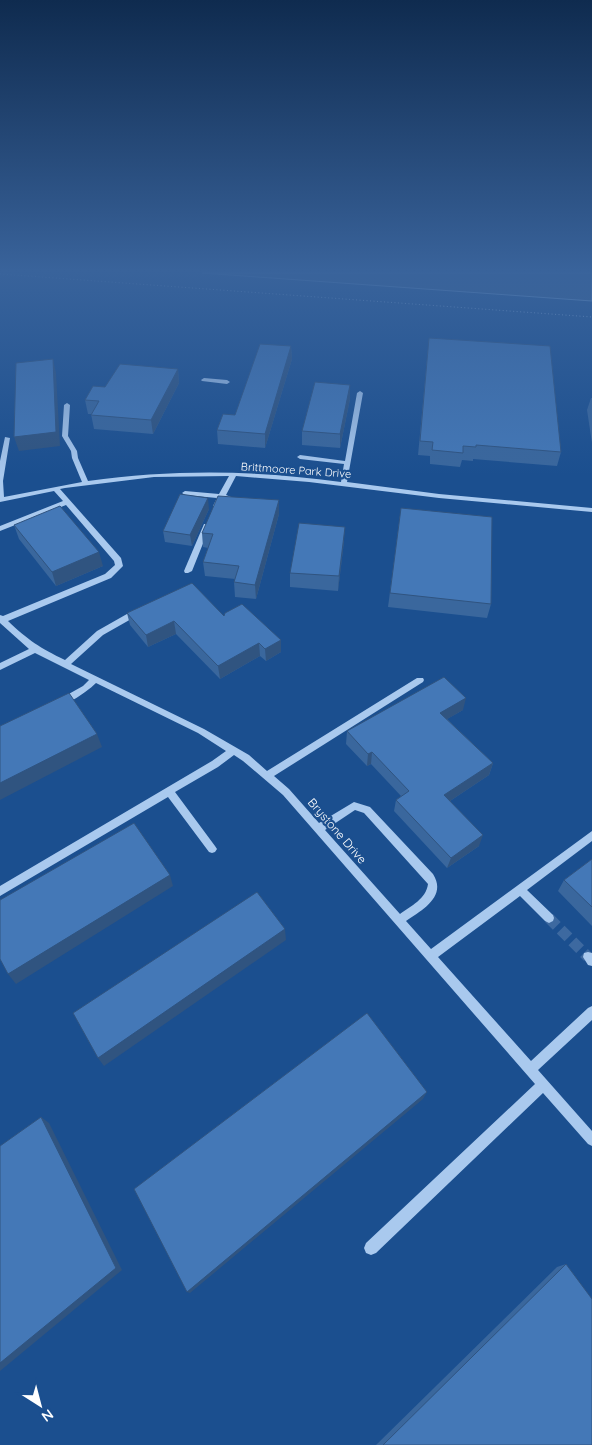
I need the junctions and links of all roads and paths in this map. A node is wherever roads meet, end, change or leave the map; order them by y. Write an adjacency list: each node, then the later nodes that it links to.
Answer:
1 (204, 380): 2 (street)
2 (227, 382)
3 (360, 393): 7 (street)
4 (67, 405): 10 (street)
5 (7, 438): 9 (street)
6 (300, 457): 7 (street)
7 (348, 463): 11 (street)
8 (233, 475): 10 (street, Brittmoore Park Drive); 11 (street, Brittmoore Park Drive); 14 (street)
9 (0, 481): 16 (street)
10 (86, 483): 12 (street, Brittmoore Park Drive)
11 (344, 483): 18 (street, Brittmoore Park Drive)
12 (55, 488): 16 (street, Brittmoore Park Drive); 17 (street)
13 (185, 493): 14 (street)
14 (222, 496): 15 (street); 20 (street)
15 (239, 498)
16 (1, 500)
17 (67, 502): 19 (street); 22 (street)
18 (592, 510)
19 (0, 529)
20 (188, 571)
21 (141, 610): 24 (street)
22 (1, 619): 23 (street, Brystone Drive)
23 (36, 649): 24 (street, Brystone Drive); 25 (street)
24 (66, 664): 26 (street, Brystone Drive)
25 (0, 667)
26 (95, 679): 28 (street); 29 (street, Brystone Drive)
27 (420, 680): 30 (street)
28 (49, 707)
29 (234, 750): 30 (street, Brystone Drive); 31 (street)
30 (267, 776): 32 (street, Brystone Drive)
31 (169, 791): 34 (street); 36 (street)
32 (318, 829): 38 (street, Brystone Drive); 38 (street)
33 (592, 835): 35 (street)
34 (212, 849)
35 (520, 889): 37 (street); 39 (street)
36 (0, 890)
37 (549, 918)
38 (399, 920): 39 (street, Brystone Drive)
39 (431, 956): 41 (street, Brystone Drive)
40 (592, 1012): 41 (street)
41 (531, 1069): 42 (street, Brystone Drive)
42 (544, 1084): 43 (street, Brystone Drive); 44 (street)
43 (592, 1140)
44 (371, 1248)

